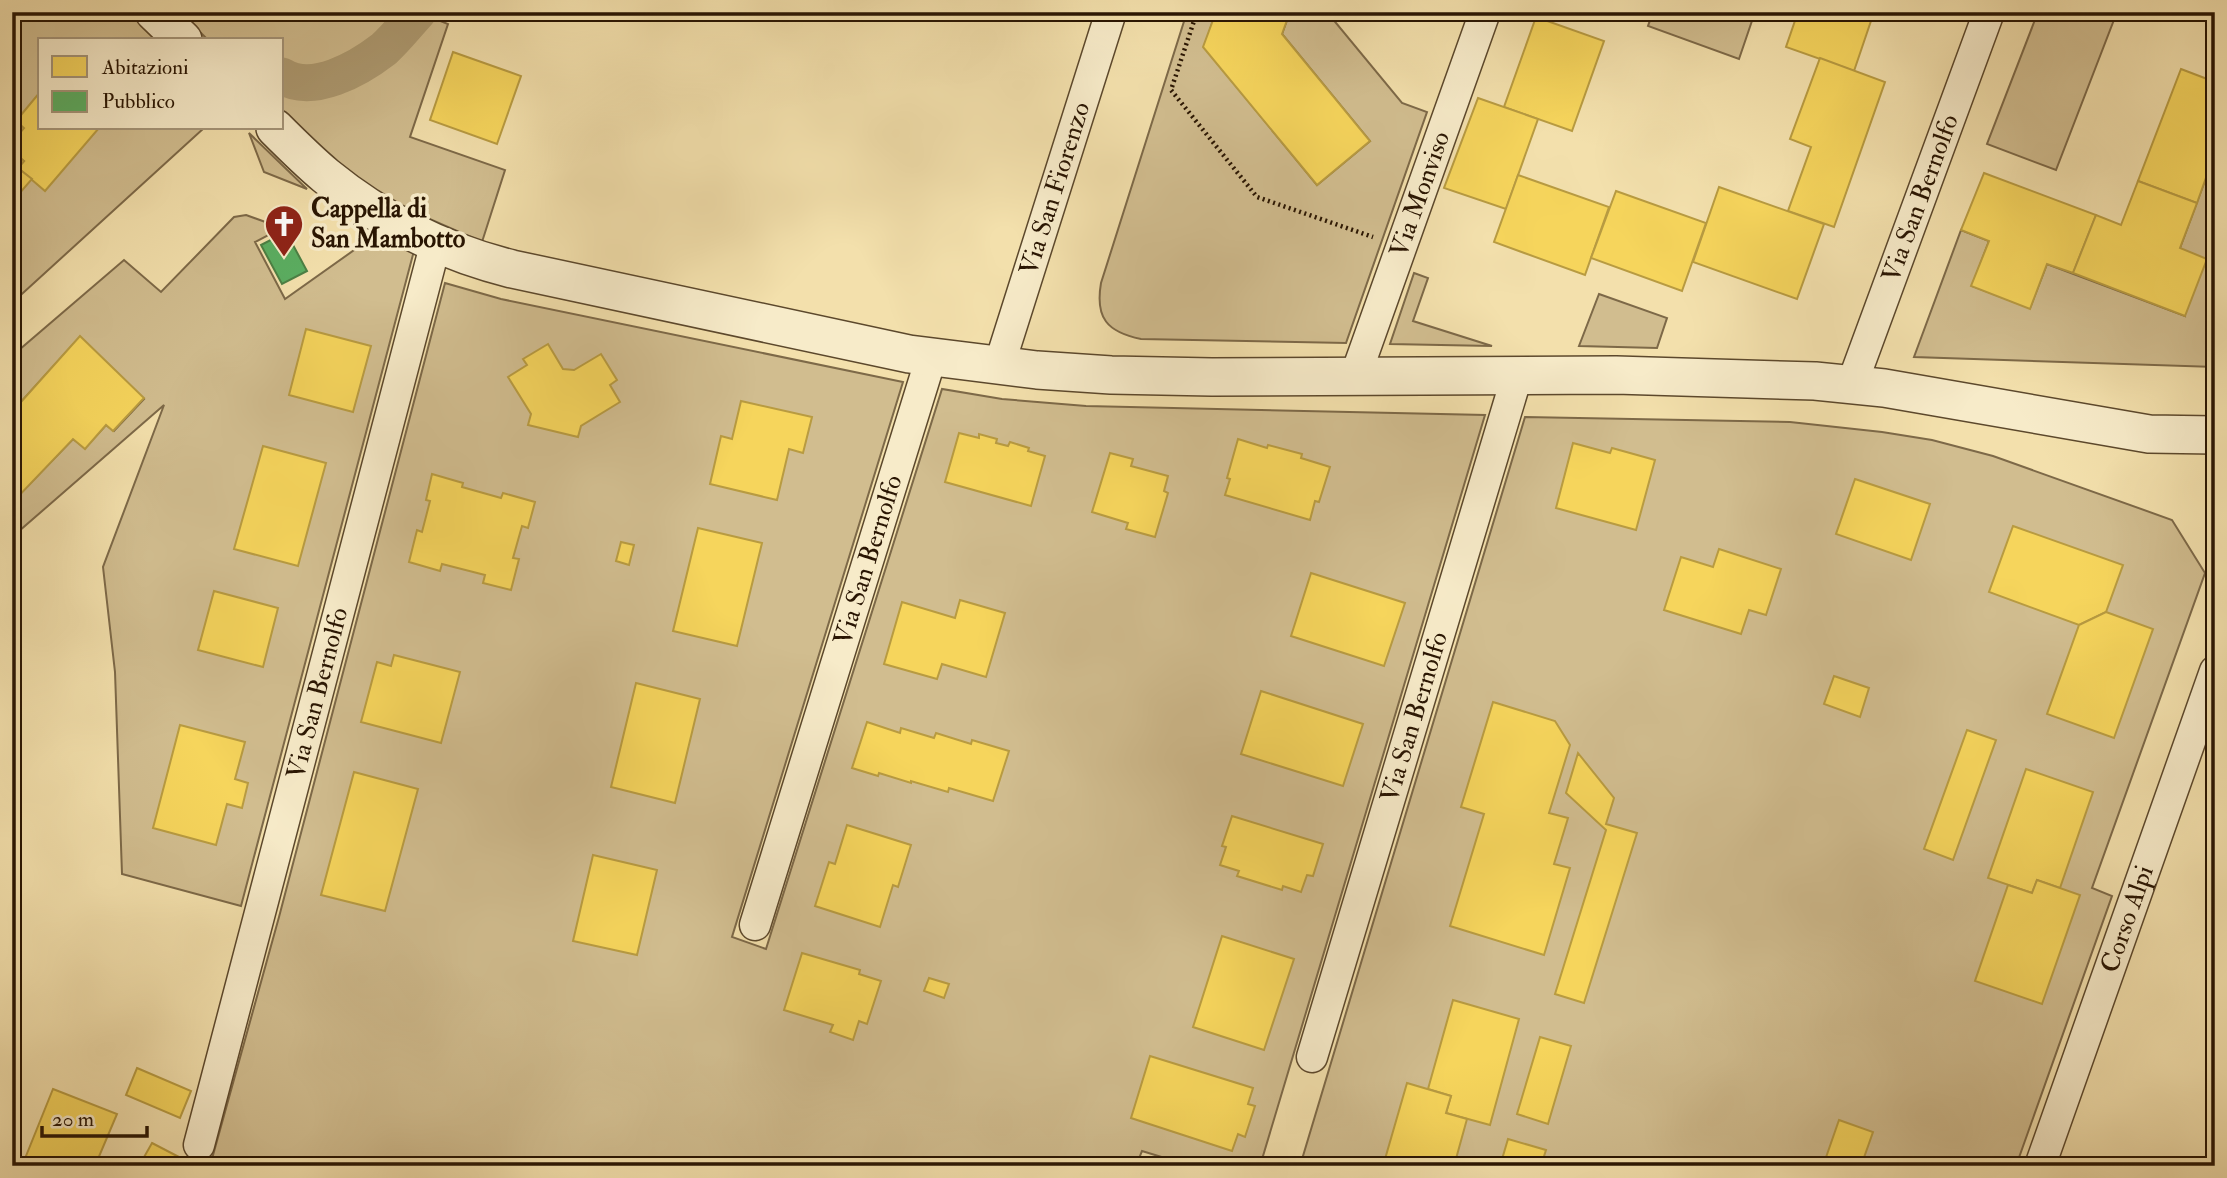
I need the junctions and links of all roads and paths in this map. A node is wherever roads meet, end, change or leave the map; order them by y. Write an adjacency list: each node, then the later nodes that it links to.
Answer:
1 (154, 12): 6 (street)
2 (1111, 12): 11 (street, Via San Fiorenzo)
3 (1197, 12): 9 (path)
4 (1485, 12): 9 (street, Via Monviso)
5 (1989, 12): 14 (street, Via San Bernolfo)
6 (181, 38)
7 (277, 130): 8 (street)
8 (436, 242): 10 (street); 21 (street, Via San Bernolfo)
9 (1401, 247): 13 (street, Via Monviso)
10 (931, 358): 11 (street); 19 (street, Via San Bernolfo)
11 (999, 366): 13 (street)
12 (1517, 376): 13 (street); 14 (street); 20 (street, Via San Bernolfo)
13 (1355, 377)
14 (1852, 384): 15 (street)
15 (2149, 434): 16 (street); 17 (street)
16 (2215, 435)
17 (2215, 458)
18 (2215, 671): 22 (street, Corso Alpi)
19 (755, 925)
20 (1312, 1057)
21 (199, 1145)
22 (2040, 1166)

